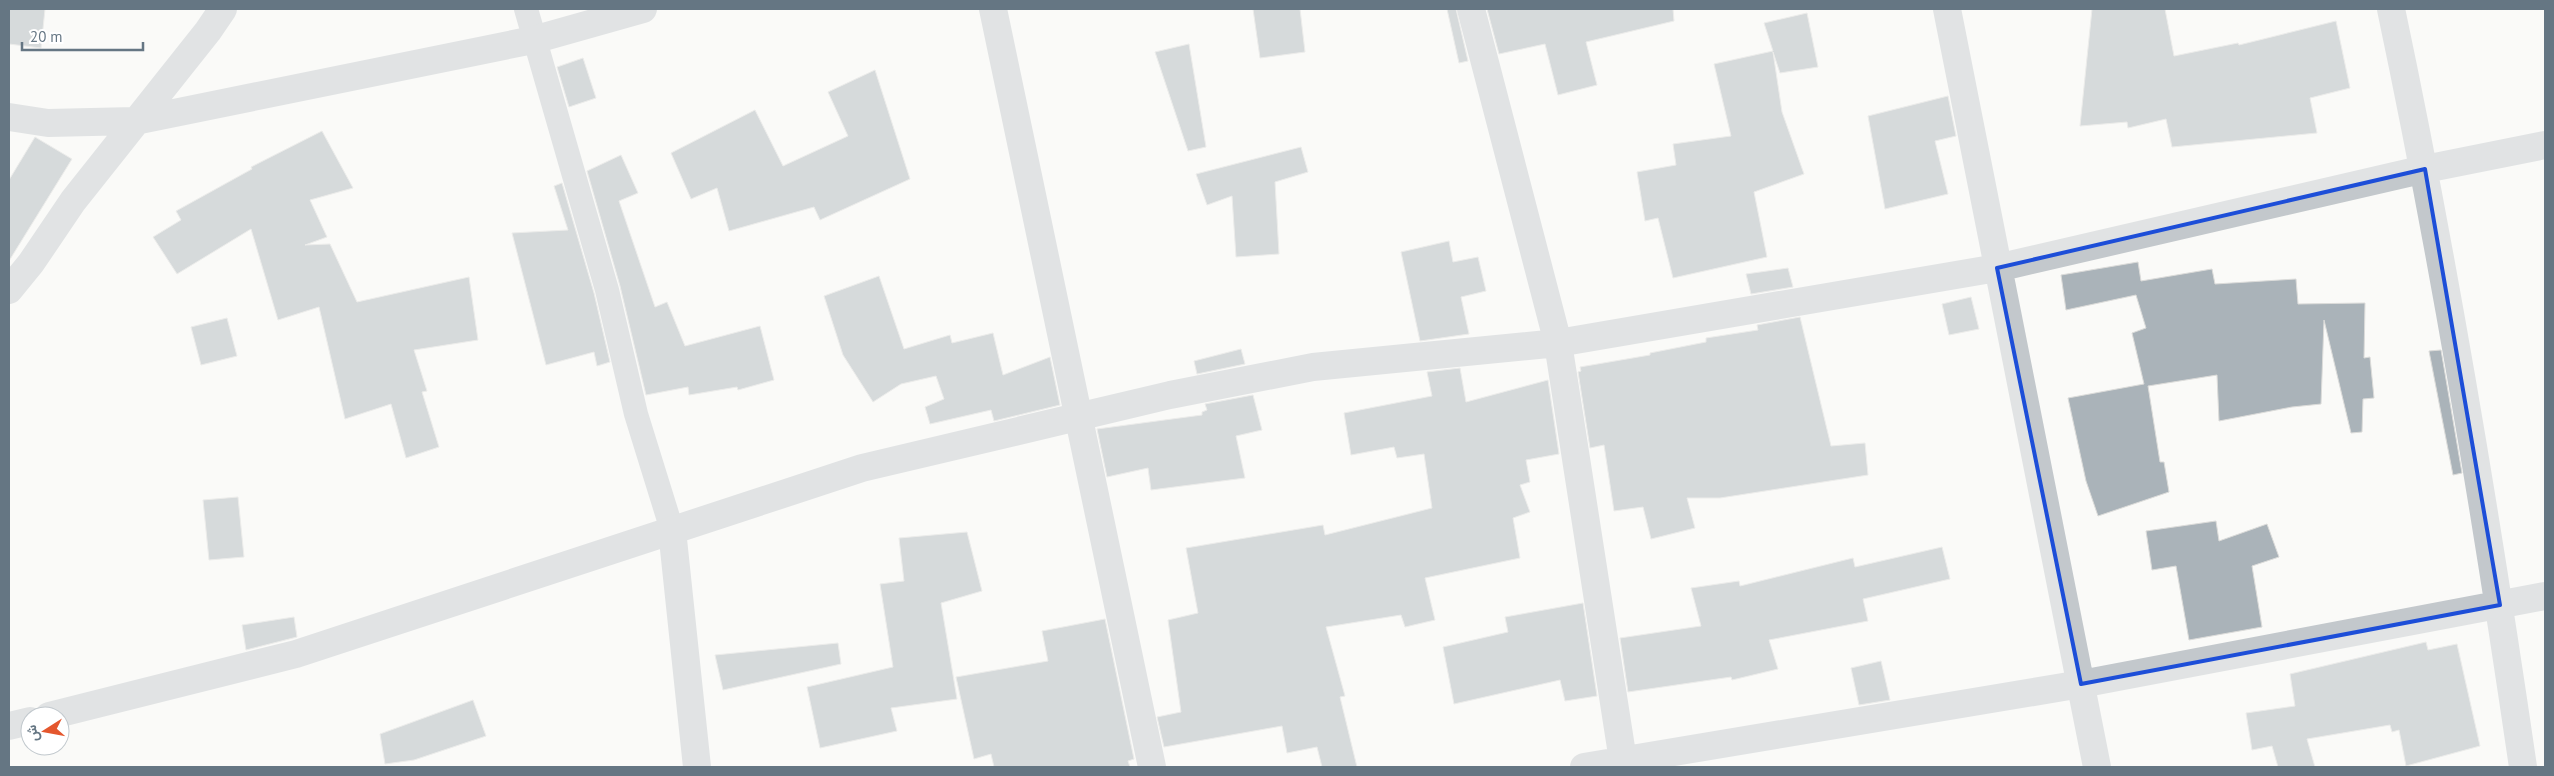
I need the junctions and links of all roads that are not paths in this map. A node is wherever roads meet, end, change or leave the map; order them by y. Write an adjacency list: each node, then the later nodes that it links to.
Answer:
1 (223, 9): 10 (street)
2 (526, 9): 8 (lane)
3 (643, 9): 8 (street)
4 (993, 9): 16 (street)
5 (1471, 9): 15 (street)
6 (1947, 9): 13 (street)
7 (2391, 9): 12 (street)
8 (533, 40): 10 (street); 17 (lane)
9 (9, 117): 10 (street)
10 (135, 121): 14 (street)
11 (2545, 146): 12 (street)
12 (2425, 169): 13 (street); 19 (street)
13 (1997, 268): 15 (street); 20 (street)
14 (9, 290)
15 (1558, 343): 16 (street); 22 (street)
16 (1078, 417): 17 (street); 24 (street)
17 (672, 530): 21 (street); 23 (street)
18 (2545, 596): 19 (street)
19 (2500, 605): 20 (street); 27 (street)
20 (2081, 684): 22 (street); 26 (street)
21 (70, 711)
22 (1624, 764): 25 (street)
23 (697, 767)
24 (1152, 767)
25 (1584, 767)
26 (2097, 767)
27 (2524, 767)

